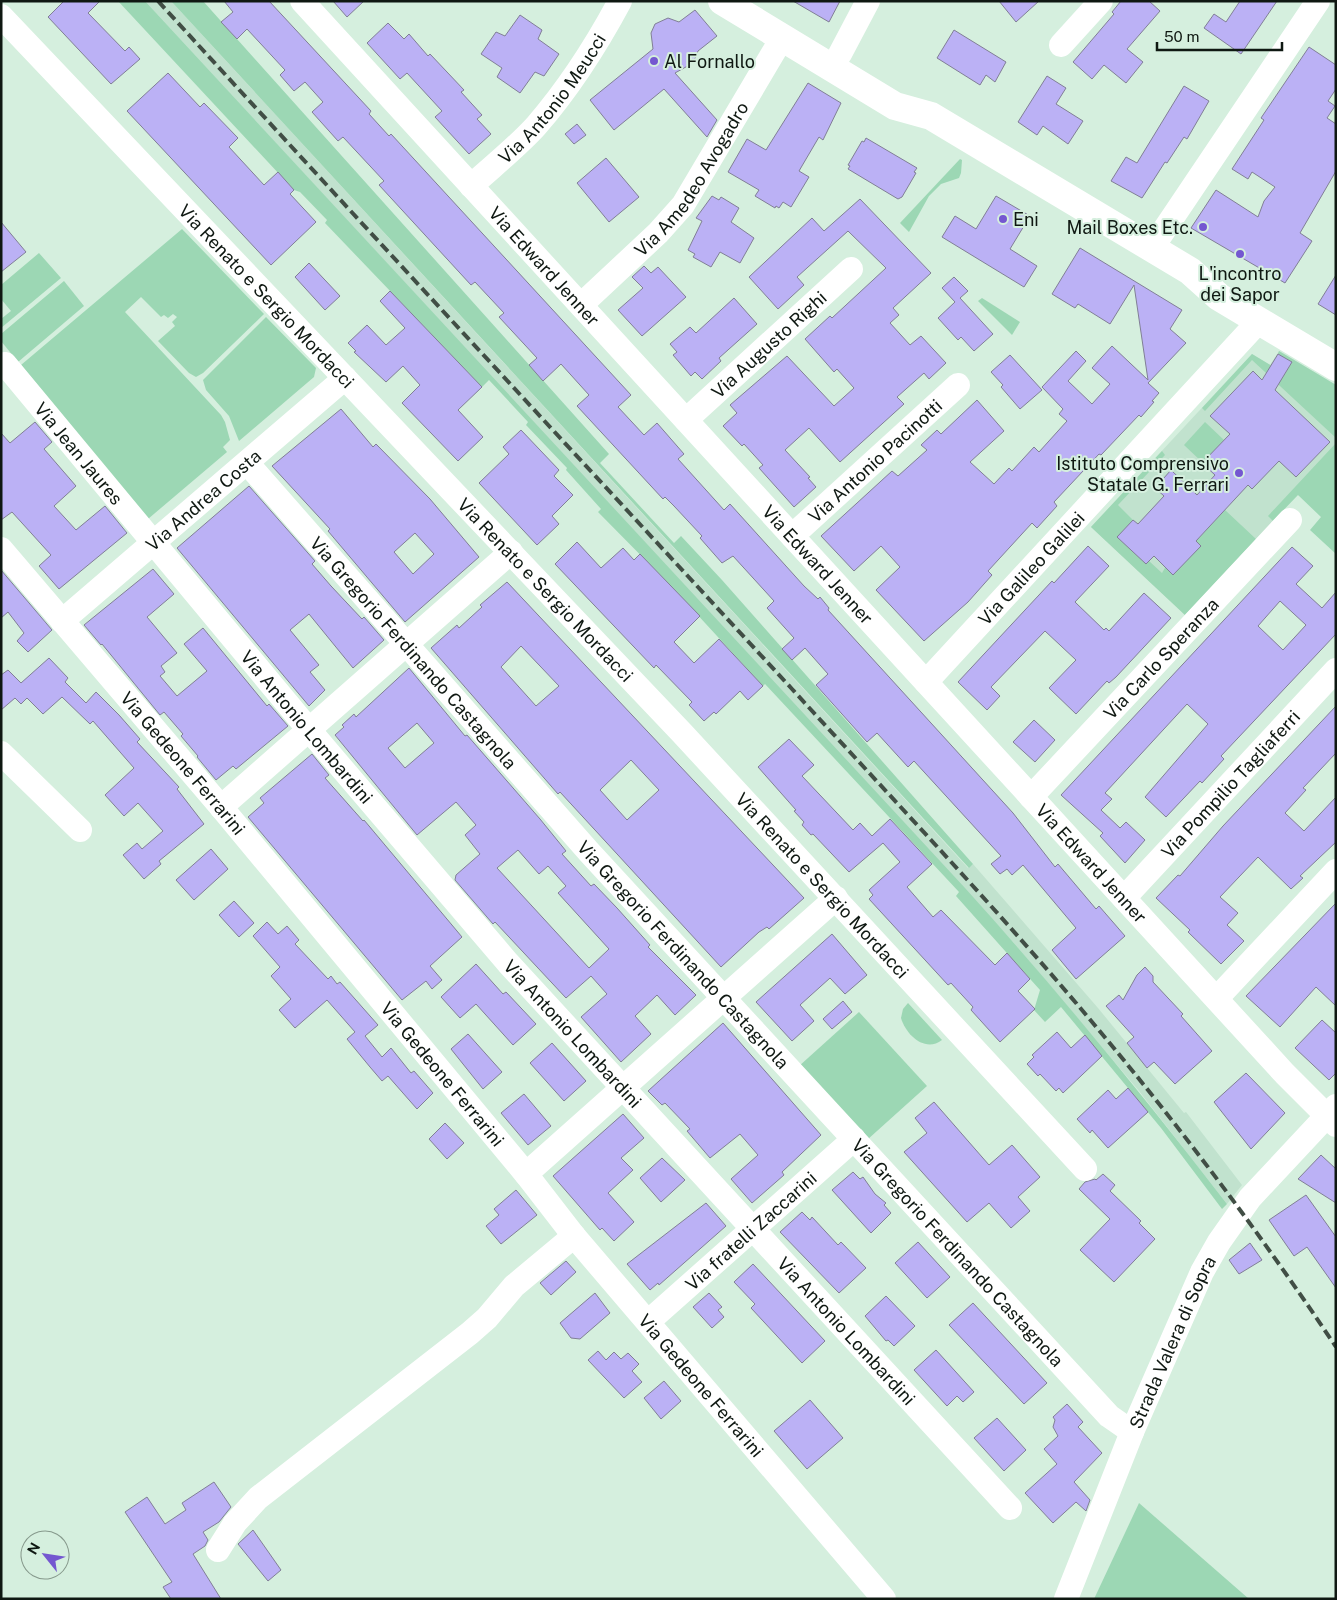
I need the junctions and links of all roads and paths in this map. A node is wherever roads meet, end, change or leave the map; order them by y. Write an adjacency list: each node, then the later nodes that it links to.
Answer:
1 (302, 1): 14 (street, Via Edward Jenner)
2 (620, 1): 14 (street, Via Antonio Meucci)
3 (722, 1): 10 (main road)
4 (737, 1): 12 (main road)
5 (752, 1): 12 (main road)
6 (868, 1): 12 (street)
7 (1101, 1): 11 (street)
8 (1318, 1): 15 (street)
9 (1, 16): 23 (street, Via Renato e Sergio Mordacci)
10 (782, 38): 13 (main road); 18 (street, Via Amedeo Avogadro)
11 (1062, 45)
12 (832, 50): 13 (main road)
13 (932, 116): 15 (main road)
14 (471, 186): 18 (street, Via Edward Jenner)
15 (1152, 248): 17 (main road)
16 (851, 269): 25 (street, Via Augusto Righi)
17 (1190, 271): 19 (main road); 20 (main road)
18 (581, 305): 25 (street, Via Edward Jenner)
19 (1259, 321): 22 (main road); 35 (street, Via Galileo Galilei)
20 (1336, 350)
21 (3, 364): 29 (street, Via Jean Jaures)
22 (1336, 367)
23 (345, 378): 26 (street, Via Andrea Costa); 31 (street, Via Renato e Sergio Mordacci)
24 (958, 385): 28 (street, Via Antonio Pacinotti)
25 (686, 420): 28 (street, Via Edward Jenner)
26 (248, 464): 29 (street, Via Andrea Costa); 33 (street, Via Gregorio Ferdinando Castagnola)
27 (1290, 520): 38 (street, Via Carlo Speranza)
28 (792, 536): 35 (street, Via Edward Jenner)
29 (154, 543): 32 (street, Via Andrea Costa); 36 (street, Via Antonio Lombardini)
30 (1, 549): 32 (street, Via Gedeone Ferrarini)
31 (511, 552): 33 (street); 42 (street, Via Renato e Sergio Mordacci)
32 (62, 621): 39 (street, Via Gedeone Ferrarini)
33 (407, 645): 36 (street); 44 (street, Via Gregorio Ferdinando Castagnola)
34 (1336, 670): 43 (street, Via Pompilio Tagliaferri)
35 (926, 682): 38 (street, Via Edward Jenner)
36 (310, 730): 39 (street); 46 (street, Via Antonio Lombardini)
37 (1, 753): 40 (street)
38 (1031, 797): 43 (street, Via Edward Jenner)
39 (221, 807): 50 (street, Via Gedeone Ferrarini)
40 (80, 830)
41 (1336, 870): 45 (street)
42 (836, 898): 44 (street); 49 (street, Via Renato e Sergio Mordacci)
43 (1124, 898): 45 (street, Via Edward Jenner)
44 (723, 997): 46 (street); 48 (street, Via Gregorio Ferdinando Castagnola)
45 (1217, 998): 47 (street, Via Edward Jenner)
46 (623, 1088): 50 (street); 51 (street, Via Antonio Lombardini)
47 (1333, 1116): 54 (street, Strada Valera di Sopra)
48 (854, 1139): 51 (street, Via fratelli Zaccarini); 54 (street, Via Gregorio Ferdinando Castagnola)
49 (1085, 1169)
50 (526, 1174): 52 (street, Via Gedeone Ferrarini)
51 (753, 1229): 53 (street, Via fratelli Zaccarini); 55 (street, Via Antonio Lombardini)
52 (574, 1236): 53 (street, Via Gedeone Ferrarini); 56 (street)
53 (649, 1321): 57 (street, Via Gedeone Ferrarini)
54 (1132, 1432): 58 (street, Strada Valera di Sopra)
55 (1010, 1508)
56 (218, 1550)
57 (884, 1599)
58 (1066, 1599)

